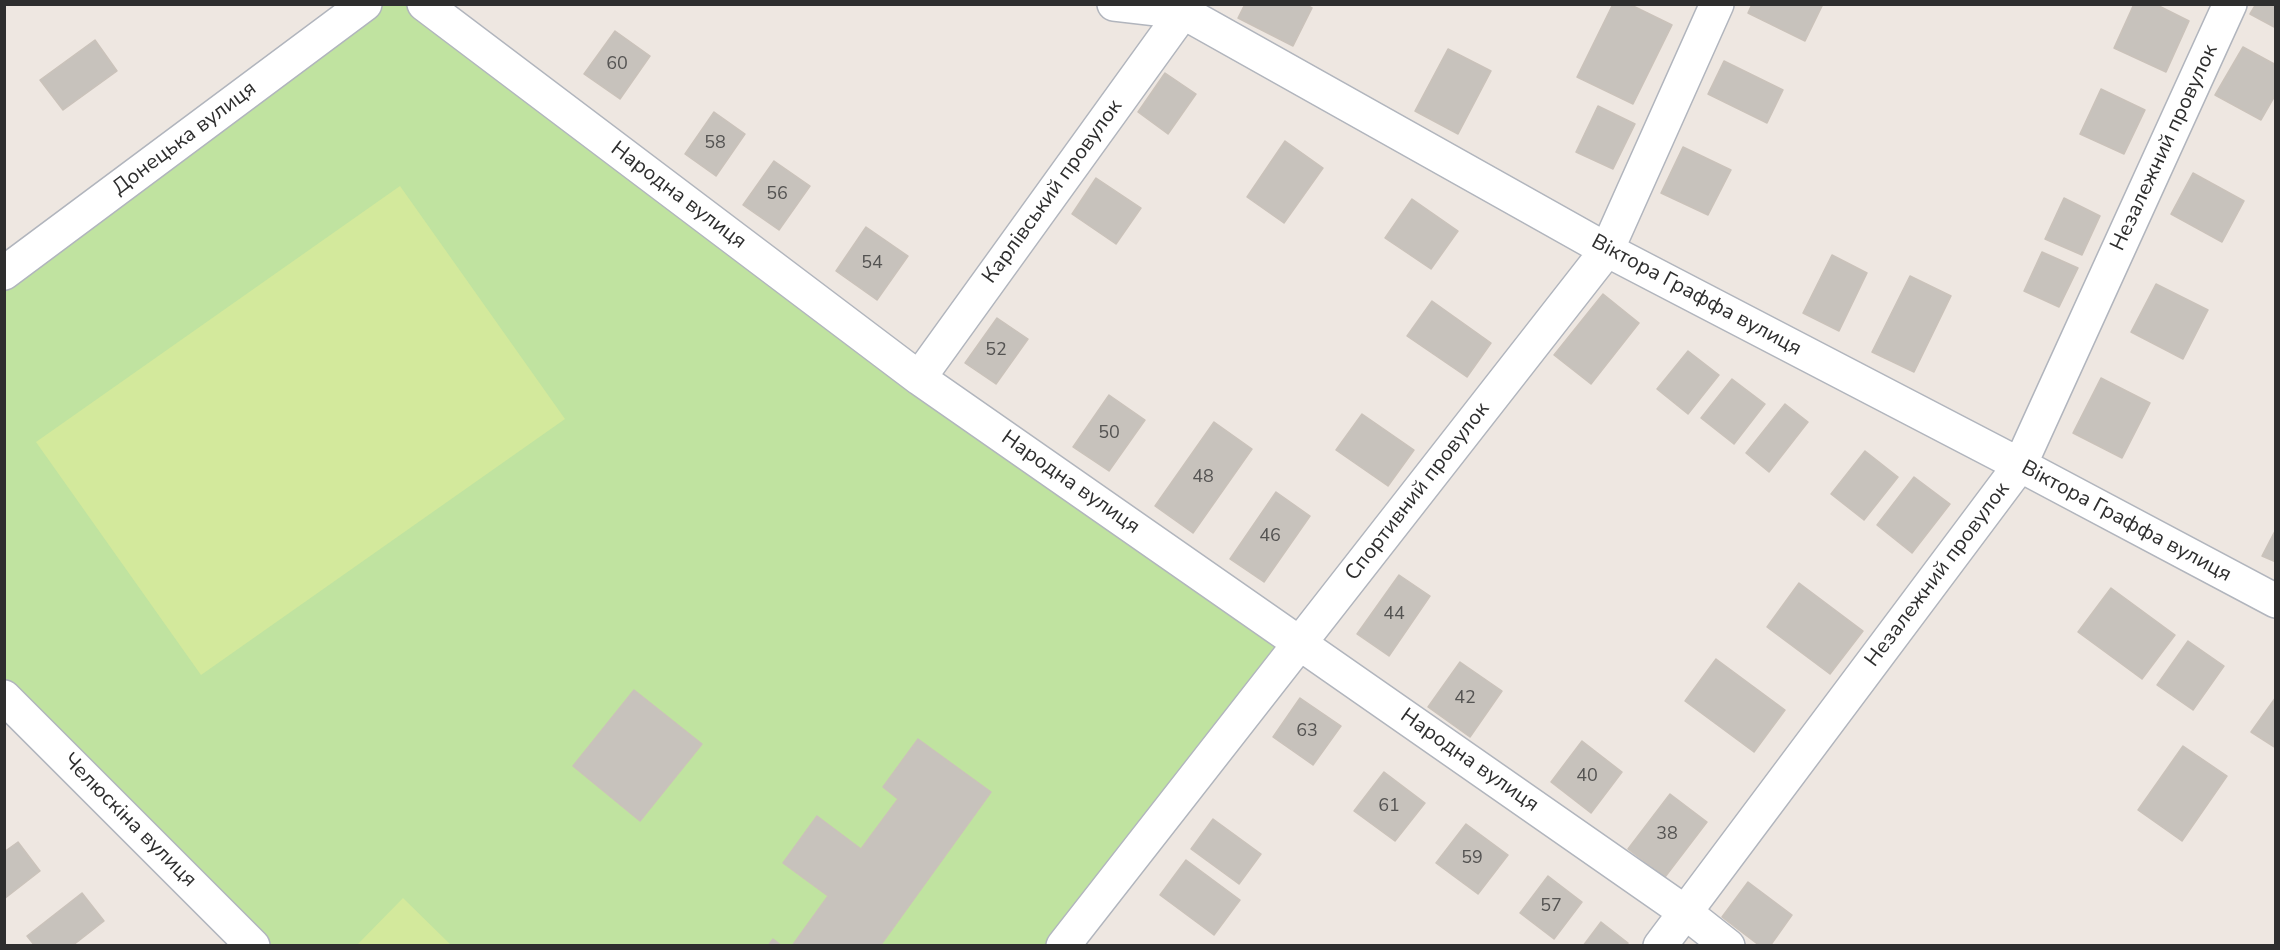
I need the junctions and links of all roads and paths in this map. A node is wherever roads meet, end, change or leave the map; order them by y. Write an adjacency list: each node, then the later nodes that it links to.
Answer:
1 (365, 4): 8 (street, Донецька вулиця)
2 (424, 4): 9 (street, Народна вулиця)
3 (1114, 4): 6 (street, Віктора Граффа вулиця)
4 (1718, 4): 7 (street, Спортивний провулок)
5 (2230, 4): 10 (street, Незалежний провулок)
6 (1185, 8): 7 (street, Віктора Граффа вулиця); 9 (street, Карлівський провулок)
7 (1607, 250): 10 (street, Віктора Граффа вулиця); 12 (street, Спортивний провулок)
8 (4, 273)
9 (919, 378): 12 (street, Народна вулиця)
10 (2020, 465): 11 (street, Віктора Граффа вулиця); 14 (street, Незалежний провулок)
11 (2276, 601)
12 (1300, 643): 14 (street, Народна вулиця); 16 (street, Спортивний провулок)
13 (4, 697): 15 (street, Челюскіна вулиця)
14 (1684, 912): 17 (street, Незалежний провулок); 18 (street, Народна вулиця)
15 (253, 945)
16 (1063, 945)
17 (1660, 945)
18 (1728, 945)

